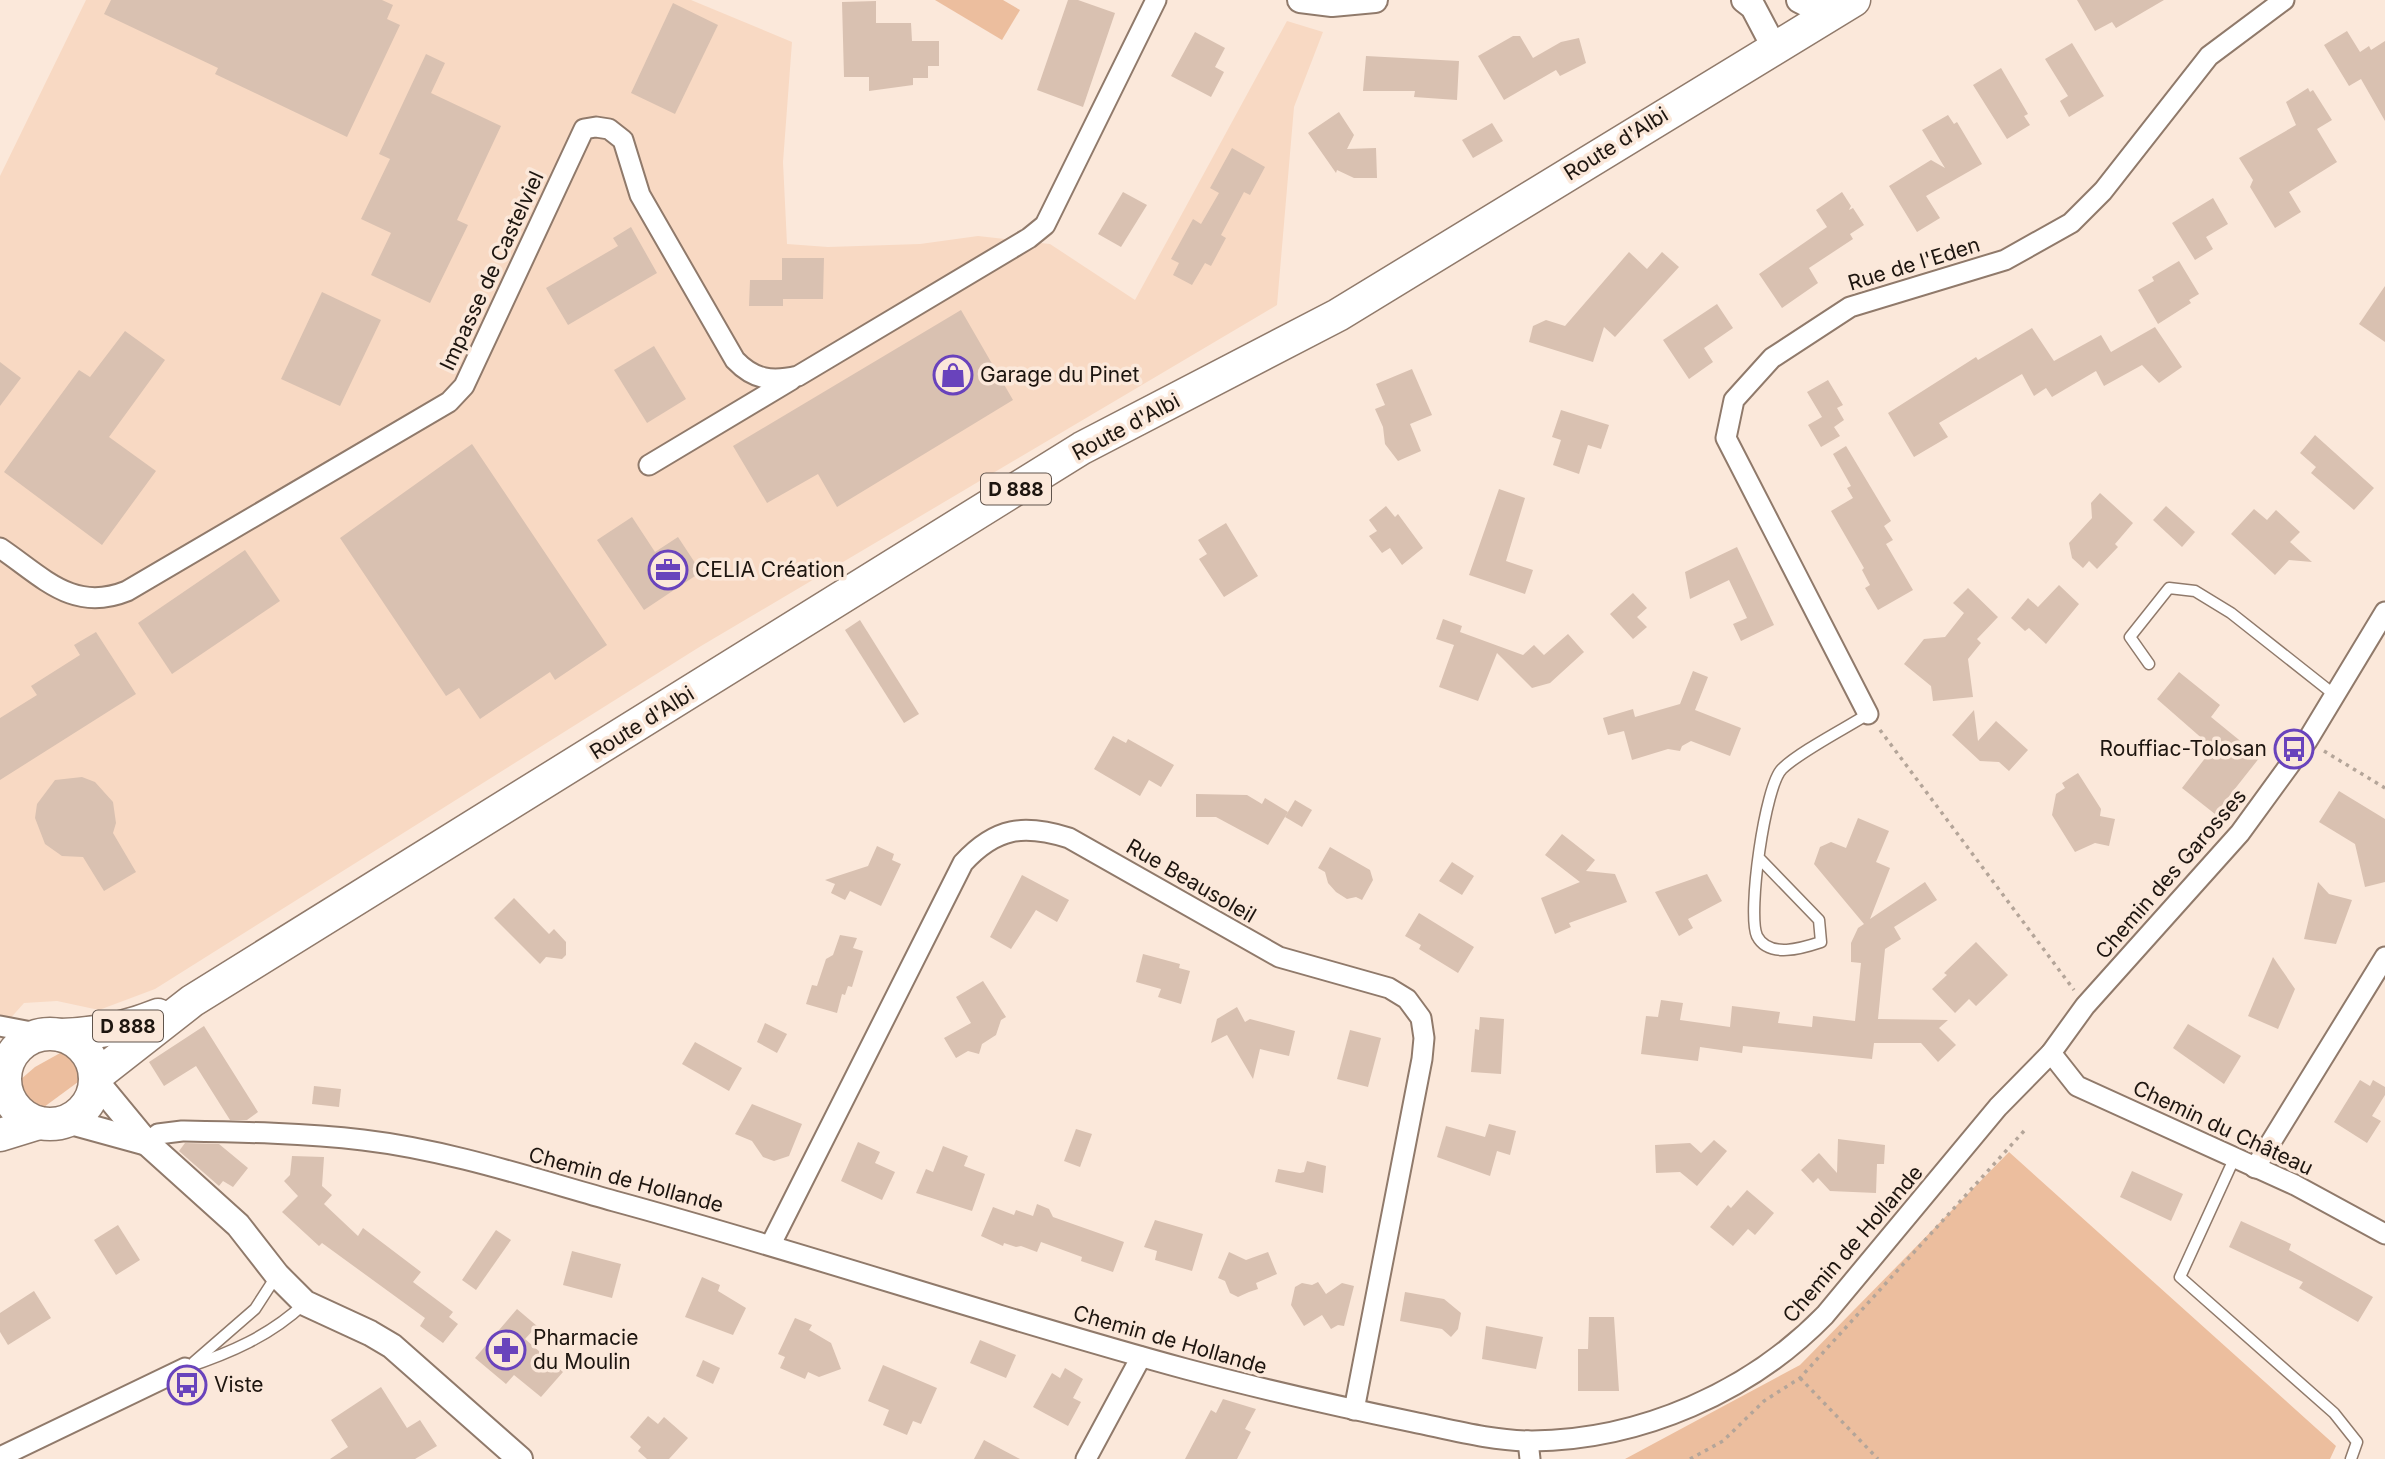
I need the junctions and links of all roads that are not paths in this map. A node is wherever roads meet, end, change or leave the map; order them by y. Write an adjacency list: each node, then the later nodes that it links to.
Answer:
1 (1156, 0): 9 (street, Impasse de Castelviel)
2 (1300, 0): 3 (street)
3 (1375, 0)
4 (1744, 0): 8 (street)
5 (1799, 0): 7 (street)
6 (2284, 0): 15 (street, Rue de l'Eden)
7 (1841, 7): 8 (main road, Route d'Albi / D 888)
8 (1774, 47): 18 (main road, Route d'Albi / D 888)
9 (798, 376): 10 (street, Impasse de Castelviel); 11 (street, Impasse de Castelviel)
10 (649, 465)
11 (0, 548)
12 (2385, 612): 14 (street, Chemin des Garosses)
13 (2149, 664): 14 (lane)
14 (2336, 697): 21 (street, Chemin des Garosses)
15 (1868, 714): 16 (lane)
16 (1759, 858): 16 (lane)
17 (2385, 957): 28 (street)
18 (192, 1001): 20 (main road, Route d'Albi / D 888); 23 (main road, Route d'Albi / D 888)
19 (0, 1026): 20 (street)
20 (52, 1034): 22 (main road); 23 (main road)
21 (2051, 1054): 27 (street, Chemin du Château); 36 (street, Chemin de Hollande)
22 (2, 1078): 24 (main road)
23 (95, 1078): 24 (main road); 26 (street)
24 (53, 1122): 25 (main road); 26 (street)
25 (0, 1135)
26 (147, 1143): 30 (street, Chemin de Hollande); 31 (street)
27 (2234, 1159): 28 (street, Chemin du Château); 40 (lane)
28 (2255, 1168): 29 (street, Chemin du Château)
29 (2385, 1234)
30 (771, 1244): 33 (street, Chemin de Hollande); 35 (street, Rue Beausoleil)
31 (277, 1275): 32 (street); 34 (lane)
32 (305, 1303): 34 (lane); 38 (street)
33 (1141, 1357): 35 (street, Chemin de Hollande); 39 (street)
34 (185, 1368): 37 (street)
35 (1354, 1410): 36 (street, Chemin de Hollande)
36 (1529, 1450)
37 (0, 1457)
38 (520, 1459)
39 (1086, 1459)
40 (2351, 1459)

